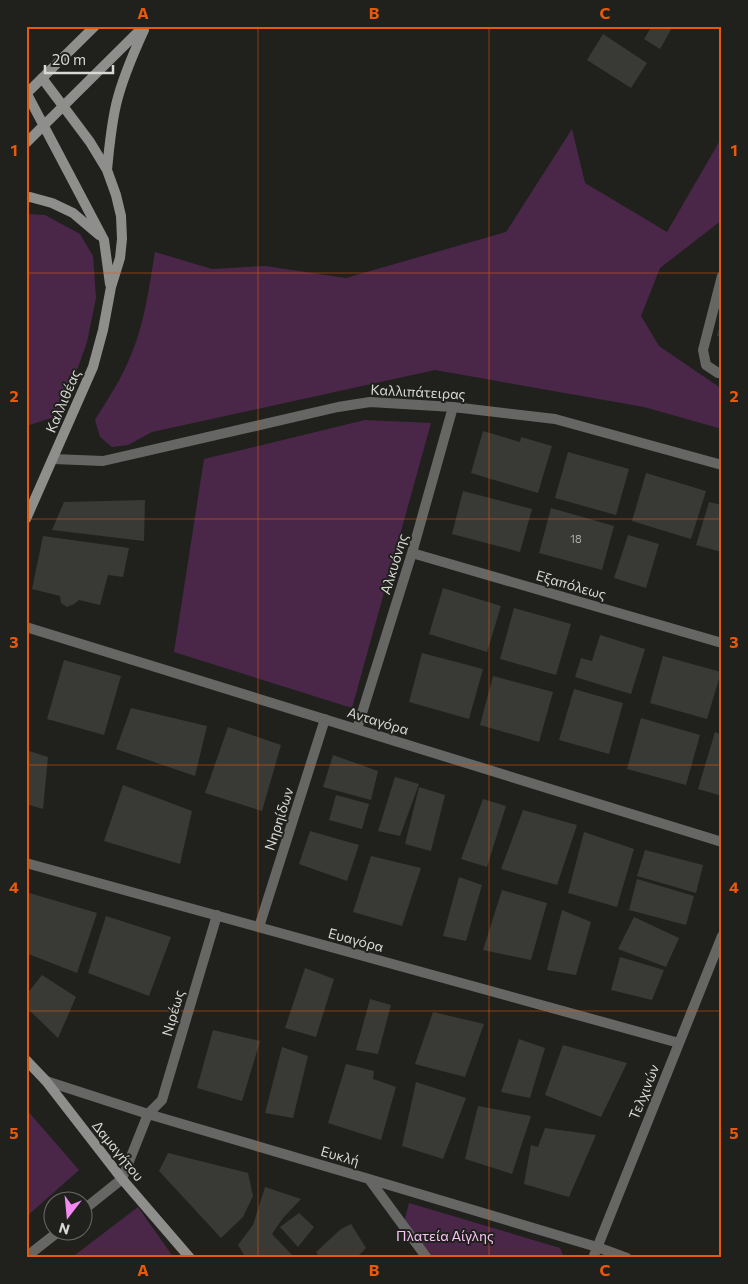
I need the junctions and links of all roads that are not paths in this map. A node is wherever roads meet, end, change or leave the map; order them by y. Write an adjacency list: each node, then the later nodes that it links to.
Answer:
1 (95, 26): 3 (main road)
2 (145, 26): 5 (main road); 8 (main road)
3 (42, 78): 4 (main road); 5 (main road, Καλλιθέας)
4 (26, 94): 6 (main road, Καλλιθέας)
5 (63, 106): 6 (main road); 8 (main road, Καλλιθέας)
6 (44, 125): 7 (main road); 10 (main road, Καλλιθέας)
7 (26, 143)
8 (107, 170): 12 (main road, Καλλιθέας)
9 (26, 198): 10 (main road)
10 (104, 240): 12 (main road, Καλλιθέας)
11 (722, 276): 13 (street)
12 (111, 288): 15 (main road, Καλλιθέας)
13 (722, 374)
14 (453, 407): 15 (street, Καλλιπάτειρας); 16 (street, Καλλιπάτειρας); 18 (street, Αλκυόνης)
15 (53, 459): 17 (main road, Καλλιθέας)
16 (722, 465)
17 (26, 519)
18 (412, 553): 20 (street, Εξαπόλεως); 22 (street, Αλκυόνης)
19 (26, 627): 21 (street, Ανταγόρα)
20 (722, 643)
21 (325, 719): 22 (street, Ανταγόρα); 26 (street, Νηρηίδων)
22 (357, 729): 23 (street, Ανταγόρα)
23 (722, 842)
24 (26, 863): 25 (street, Ευαγόρα)
25 (217, 915): 26 (street, Ευαγόρα); 31 (street, Νιρέως)
26 (259, 927): 28 (street, Ευαγόρα)
27 (722, 936): 28 (street, Τελχινών)
28 (679, 1043): 36 (street, Τελχινών)
29 (26, 1060): 30 (main road, Δαμαγήτου)
30 (46, 1081): 31 (street, Ευκλή); 32 (main road, Δαμαγήτου)
31 (148, 1114): 32 (street, Νιρέως); 33 (street, Ευκλή)
32 (122, 1179): 34 (street); 38 (main road, Δαμαγήτου)
33 (369, 1179): 36 (street, Ευκλή); 39 (street)
34 (92, 1203)
35 (45, 1242): 37 (street)
36 (597, 1247): 40 (street, Τελχινών); 41 (street, Ευκλή)
37 (26, 1257)
38 (190, 1258)
39 (426, 1258)
40 (593, 1258)
41 (627, 1258)

